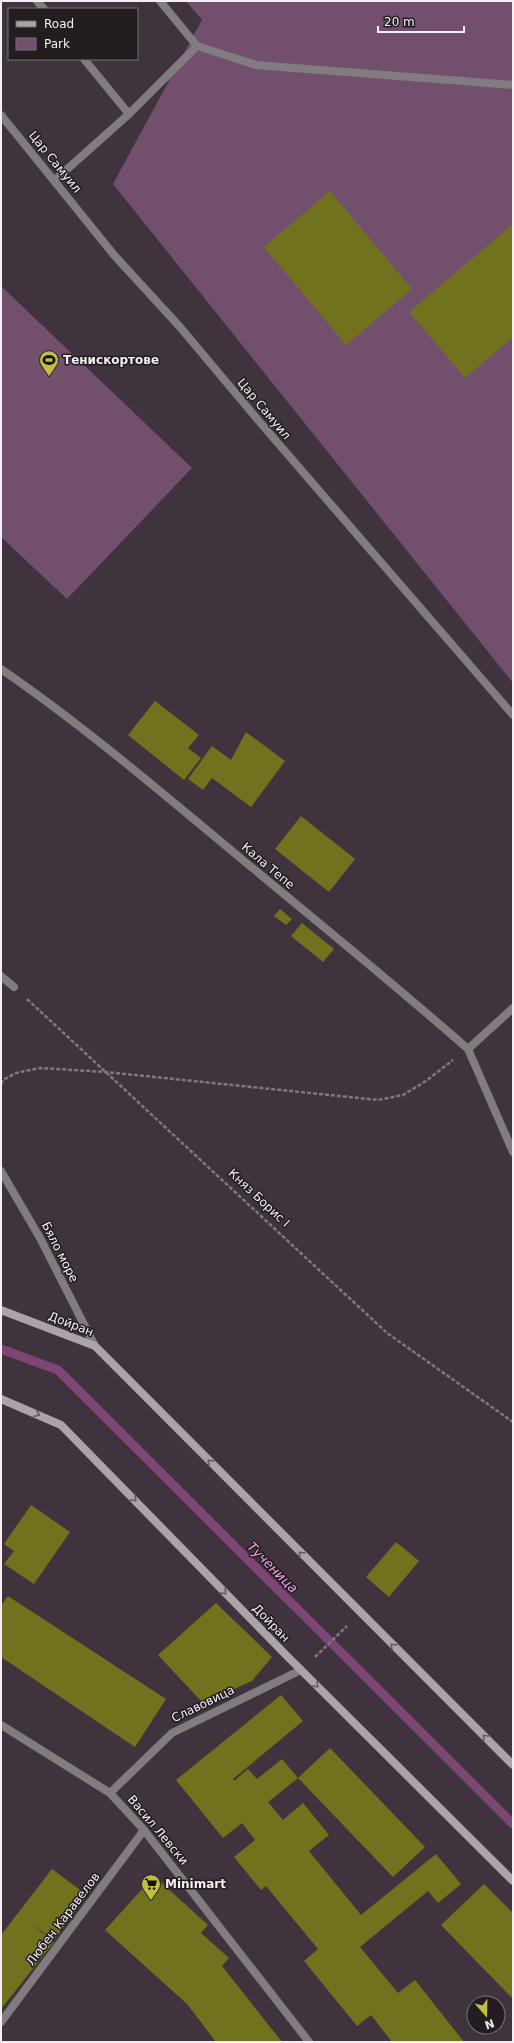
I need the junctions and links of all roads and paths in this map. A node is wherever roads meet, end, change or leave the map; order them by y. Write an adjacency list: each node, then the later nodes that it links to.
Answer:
1 (160, 1): 2 (street)
2 (197, 46): 4 (street); 5 (street)
3 (85, 60): 5 (street)
4 (513, 86)
5 (129, 114): 7 (street)
6 (1, 115): 7 (street, Цар Самуил)
7 (55, 180): 9 (street, Цар Самуил)
8 (1, 669): 13 (street, Кала Тепе)
9 (513, 715)
10 (1, 976): 11 (street)
11 (14, 987): 14 (path, Княз Борис I)
12 (513, 1008): 13 (street)
13 (468, 1049): 14 (path); 16 (street)
14 (106, 1072): 15 (path); 21 (path, Княз Борис I)
15 (1, 1084)
16 (513, 1152)
17 (1, 1171): 19 (street, Бяло море)
18 (1, 1310): 19 (main road, Дойран)
19 (95, 1346): 22 (main road, Дойран, one-way to 19)
20 (1, 1399): 23 (main road, Дойран, one-way to 23)
21 (513, 1422)
22 (361, 1613): 23 (path); 25 (main road, Дойран, one-way to 22)
23 (301, 1670): 26 (street, Славовица); 28 (main road, Дойран, one-way to 28)
24 (1, 1725): 26 (street, Васил Левски)
25 (513, 1765)
26 (110, 1793): 27 (street, Васил Левски)
27 (144, 1830): 29 (street, Любен Каравелов); 30 (street, Васил Левски)
28 (513, 1881)
29 (1, 2022)
30 (309, 2042)

